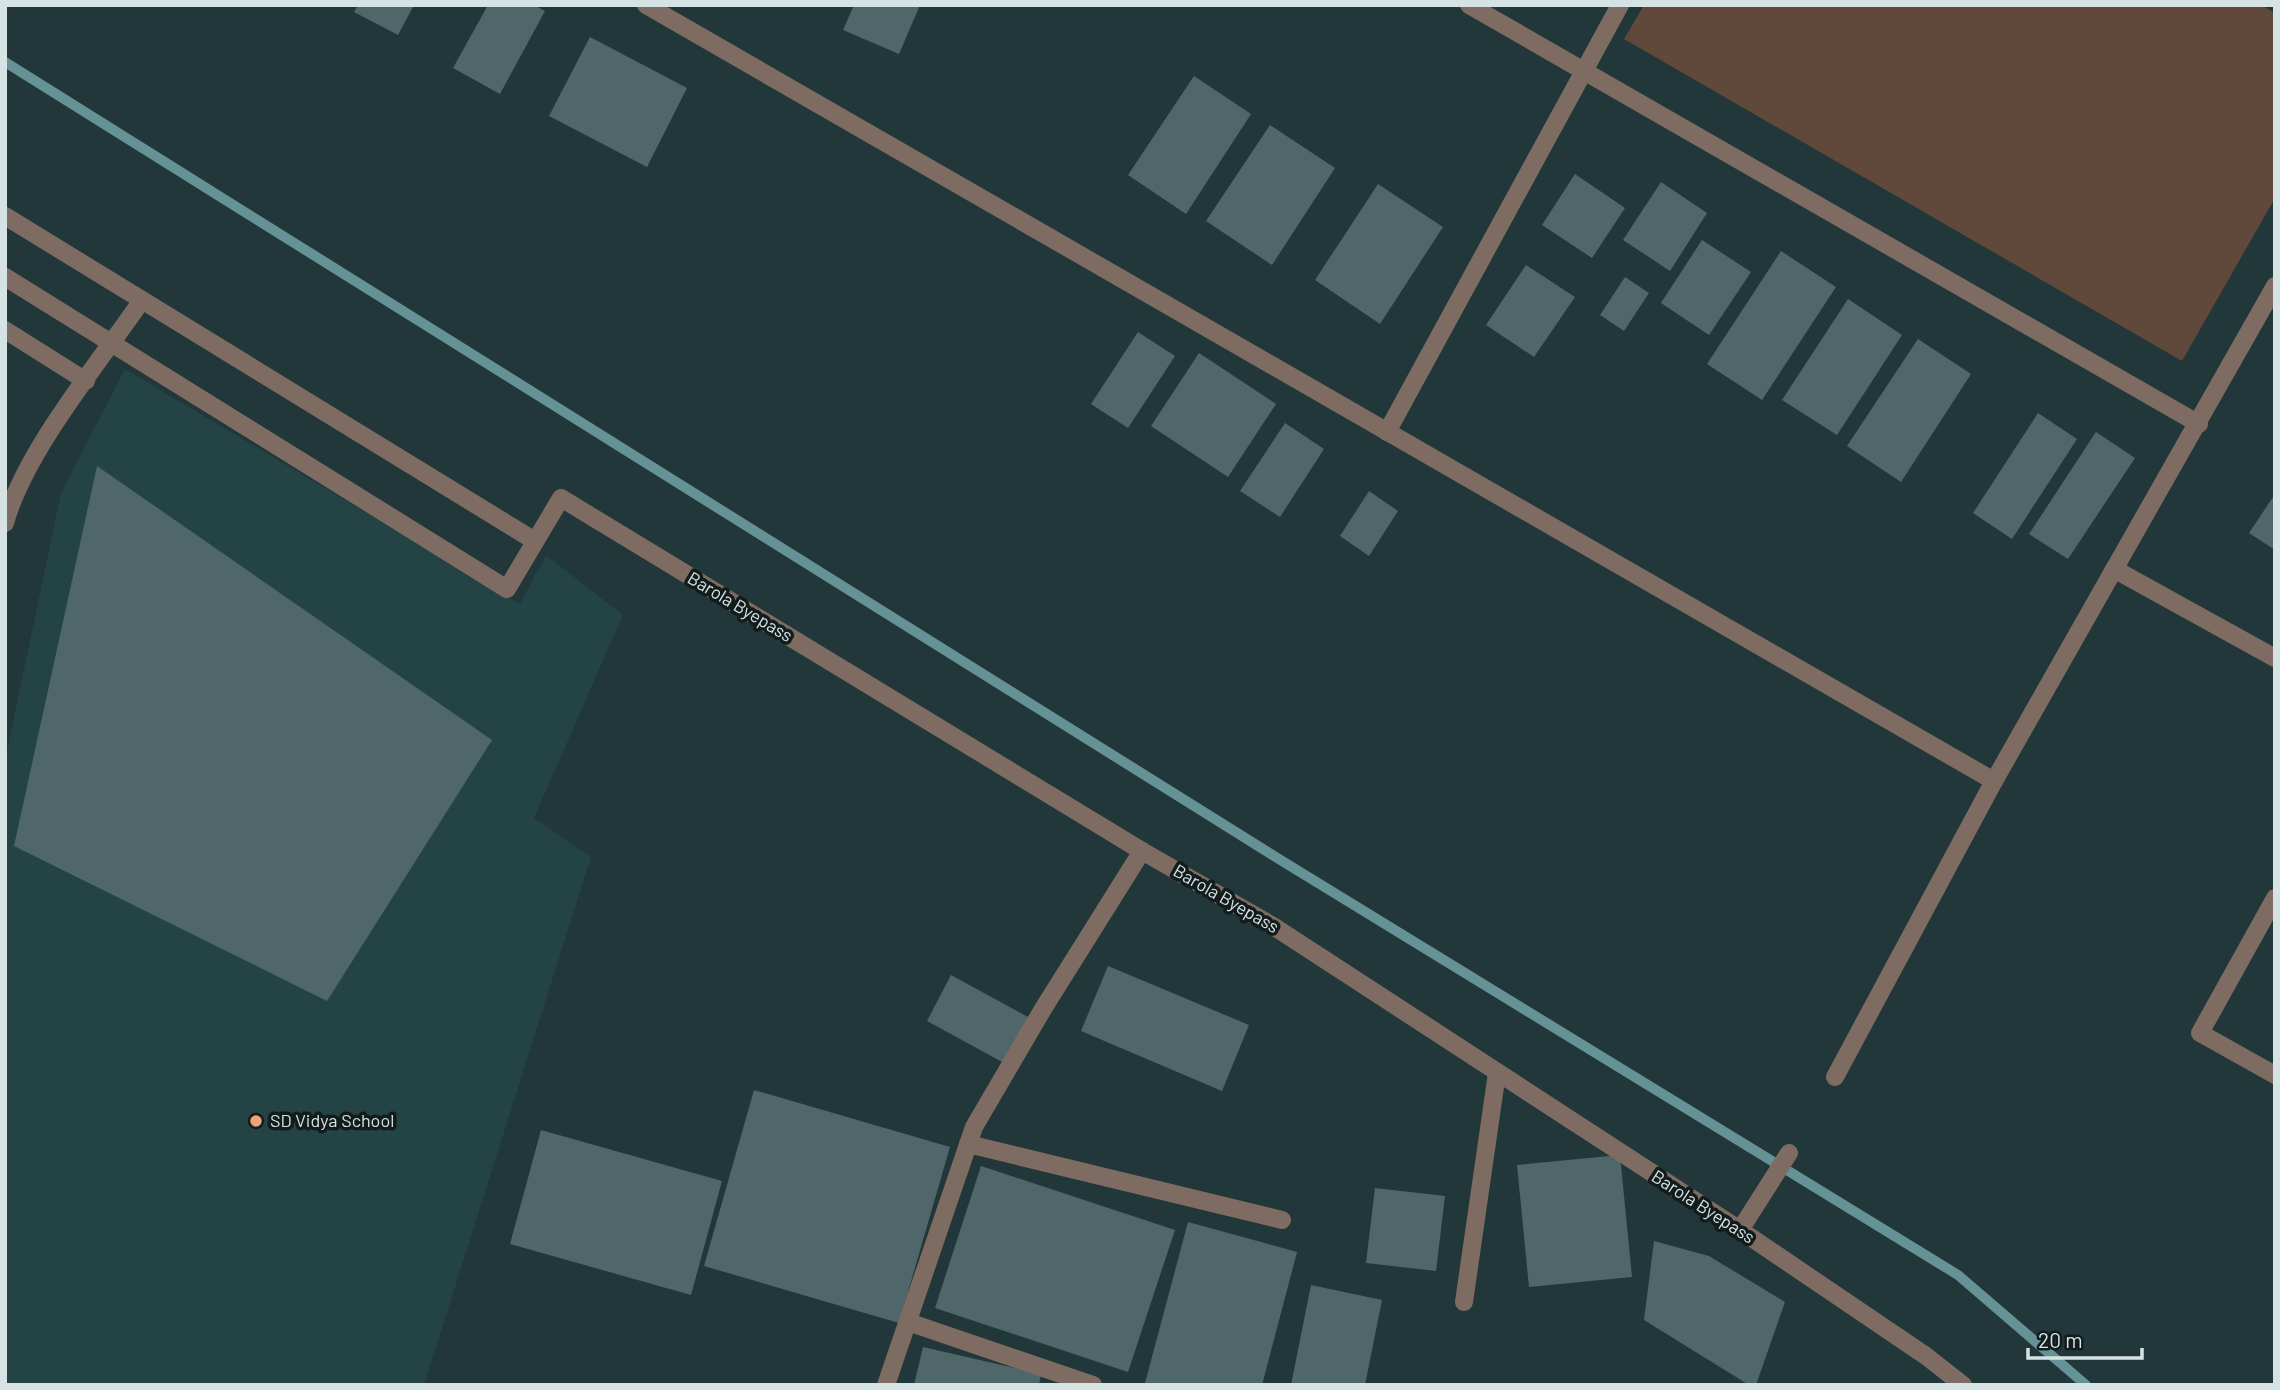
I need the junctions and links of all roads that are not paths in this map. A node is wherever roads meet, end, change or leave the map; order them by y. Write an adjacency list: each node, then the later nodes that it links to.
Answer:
1 (646, 5): 13 (street)
2 (1469, 5): 4 (street)
3 (1620, 5): 4 (street)
4 (1584, 71): 12 (street); 13 (street)
5 (5, 216): 8 (street)
6 (5, 277): 10 (street)
7 (2275, 286): 12 (street)
8 (142, 300): 10 (street); 15 (street)
9 (5, 330): 11 (street)
10 (112, 343): 11 (street); 15 (street, Barola Byepass)
11 (86, 381): 14 (street)
12 (2199, 424): 16 (street)
13 (1387, 432): 18 (street)
14 (5, 523)
15 (535, 541): 19 (street, Barola Byepass)
16 (2114, 569): 17 (street); 18 (street)
17 (2275, 658)
18 (1994, 782): 23 (street)
19 (1142, 851): 21 (street, Barola Byepass); 24 (street)
20 (2275, 898): 22 (street)
21 (1497, 1073): 27 (street, Barola Byepass); 28 (street)
22 (2275, 1075)
23 (1835, 1077)
24 (968, 1144): 26 (street); 29 (street)
25 (1789, 1153): 27 (street)
26 (1282, 1220)
27 (1740, 1230): 32 (street, Barola Byepass)
28 (1464, 1302)
29 (908, 1322): 30 (street); 31 (street)
30 (886, 1385)
31 (1093, 1385)
32 (1963, 1385)

